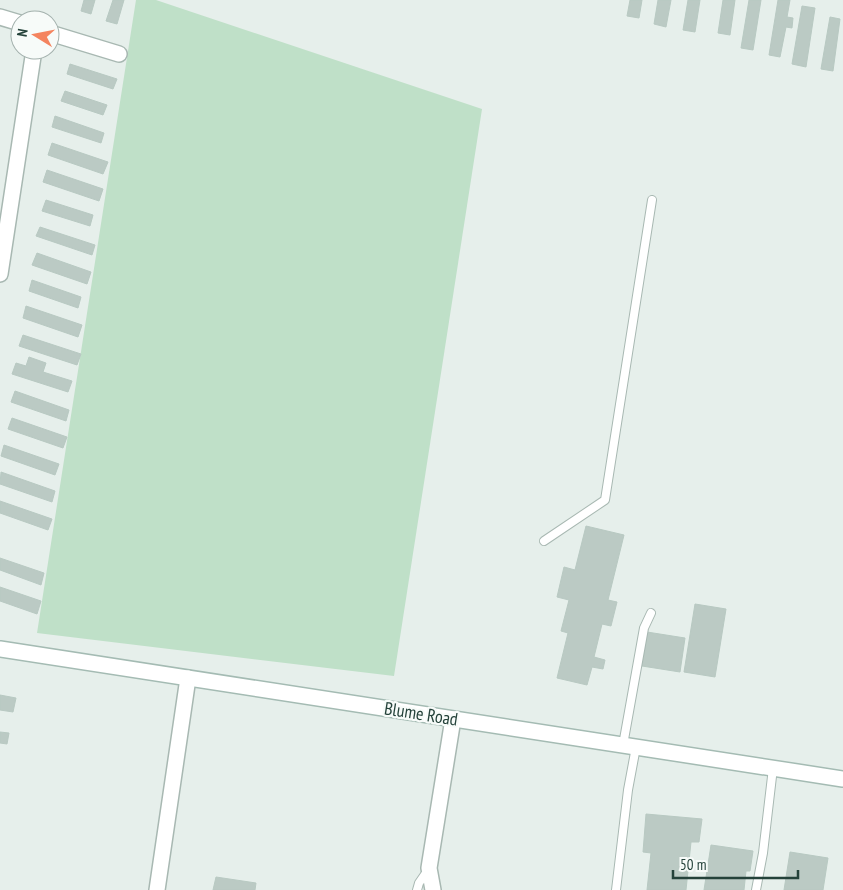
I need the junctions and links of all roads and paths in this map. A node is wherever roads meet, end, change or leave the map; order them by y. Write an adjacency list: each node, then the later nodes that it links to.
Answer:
1 (60, 36): 2 (street)
2 (119, 54)
3 (32, 60): 5 (street)
4 (652, 200): 7 (lane)
5 (4, 224): 6 (street)
6 (0, 274)
7 (544, 541)
8 (651, 613): 12 (lane)
9 (0, 650): 10 (street, Blume Road)
10 (188, 678): 11 (street, Blume Road); 16 (street)
11 (453, 719): 12 (street, Blume Road); 15 (street)
12 (630, 746): 13 (street, Blume Road); 19 (lane)
13 (773, 768): 14 (street, Blume Road); 20 (lane)
14 (843, 779)
15 (429, 868): 17 (lane); 18 (street)
16 (157, 890)
17 (417, 890)
18 (433, 890)
19 (616, 890)
20 (756, 890)

